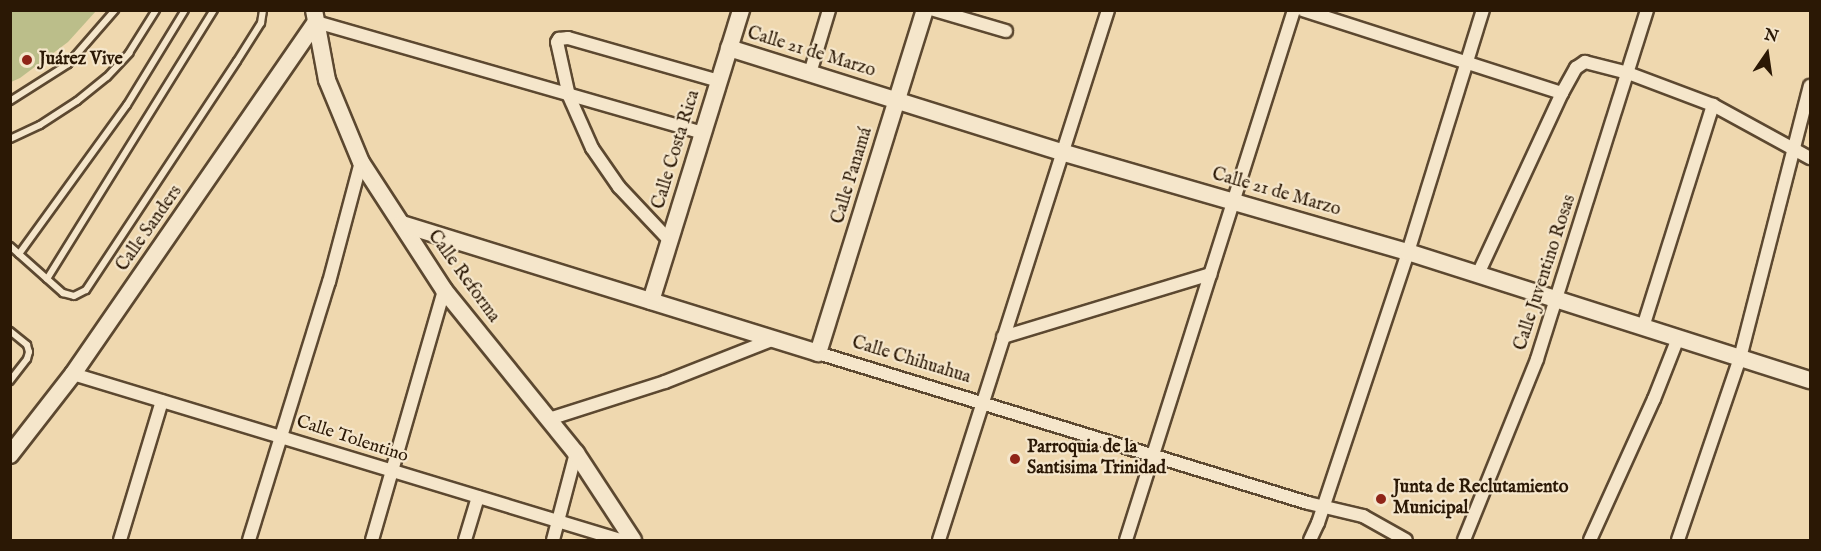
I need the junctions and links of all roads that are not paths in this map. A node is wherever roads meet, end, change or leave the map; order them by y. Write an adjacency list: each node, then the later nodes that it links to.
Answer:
1 (115, 10): 26 (lane)
2 (156, 10): 29 (lane)
3 (185, 10): 39 (lane)
4 (214, 10): 42 (lane)
5 (263, 10): 42 (lane)
6 (741, 10): 17 (street, Calle Costa Rica)
7 (829, 10): 19 (street)
8 (925, 10): 25 (street, Calle Panamá)
9 (934, 10): 16 (street)
10 (1108, 10): 31 (street)
11 (1294, 10): 34 (street)
12 (1303, 10): 18 (street)
13 (1482, 10): 18 (street)
14 (1647, 10): 20 (street, Calle Juventino Rosas)
15 (315, 16): 24 (street); 33 (street, Calle Reforma); 53 (street, Calle Sanders)
16 (1006, 31)
17 (729, 48): 19 (street, Calle 21 de Marzo); 21 (street, Calle Costa Rica)
18 (1467, 60): 23 (street); 38 (street)
19 (810, 73): 25 (street, Calle 21 de Marzo)
20 (1628, 73): 23 (street); 27 (street); 44 (street, Calle Juventino Rosas)
21 (719, 81): 24 (street); 28 (street, Calle Costa Rica)
22 (1810, 86): 30 (street)
23 (1562, 93): 41 (street)
24 (569, 96): 28 (street); 36 (street)
25 (897, 100): 31 (street, Calle 21 de Marzo); 51 (street, Calle Panamá)
26 (10, 101)
27 (1713, 105): 30 (street); 46 (street)
28 (703, 133): 36 (street, Calle Costa Rica)
29 (10, 139)
30 (1795, 150): 32 (street); 52 (street)
31 (1061, 152): 34 (street, Calle 21 de Marzo); 48 (street)
32 (1810, 158)
33 (361, 162): 35 (street, Calle Reforma); 59 (street)
34 (1234, 201): 38 (street, Calle 21 de Marzo); 40 (street)
35 (402, 224): 43 (street, Calle Reforma); 45 (street, Calle Chihuahua)
36 (669, 240): 45 (street, Calle Costa Rica)
37 (10, 246): 39 (lane)
38 (1408, 252): 41 (street, Calle 21 de Marzo); 65 (street)
39 (19, 254): 42 (lane)
40 (1211, 274): 48 (street); 62 (street)
41 (1478, 274): 44 (street, Calle 21 de Marzo)
42 (47, 279)
43 (444, 290): 58 (street, Calle Reforma); 63 (street)
44 (1557, 298): 46 (street, Calle 21 de Marzo); 78 (street, Calle Juventino Rosas)
45 (651, 301): 50 (street, Calle Chihuahua)
46 (1643, 327): 49 (street, Calle 21 de Marzo)
47 (10, 331): 55 (lane)
48 (1003, 337): 57 (street)
49 (1678, 338): 52 (street, Calle 21 de Marzo); 79 (street)
50 (774, 339): 51 (street, Calle Chihuahua); 58 (street)
51 (818, 353): 57 (street, Calle Chihuahua)
52 (1740, 358): 54 (street, Calle 21 de Marzo); 80 (street)
53 (73, 374): 56 (street, Calle Tolentino); 60 (street, Calle Sanders)
54 (1810, 380)
55 (10, 381)
56 (162, 400): 59 (street, Calle Tolentino); 67 (street)
57 (982, 404): 62 (street, Calle Chihuahua); 74 (street)
58 (549, 419): 61 (street, Calle Reforma)
59 (282, 436): 63 (street, Calle Tolentino); 68 (street)
60 (13, 445)
61 (576, 453): 66 (street); 73 (street, Calle Reforma)
62 (1151, 456): 65 (street, Calle Chihuahua); 75 (street)
63 (392, 472): 64 (street, Calle Tolentino); 69 (street)
64 (478, 497): 66 (street, Calle Tolentino); 70 (street)
65 (1323, 507): 76 (street); 77 (street, Calle Chihuahua)
66 (559, 521): 71 (street); 72 (street, Calle Tolentino)
67 (120, 540)
68 (249, 540)
69 (372, 540)
70 (465, 540)
71 (553, 540)
72 (620, 540)
73 (633, 540)
74 (939, 540)
75 (1126, 540)
76 (1310, 540)
77 (1406, 540)
78 (1464, 540)
79 (1590, 540)
80 (1678, 540)

